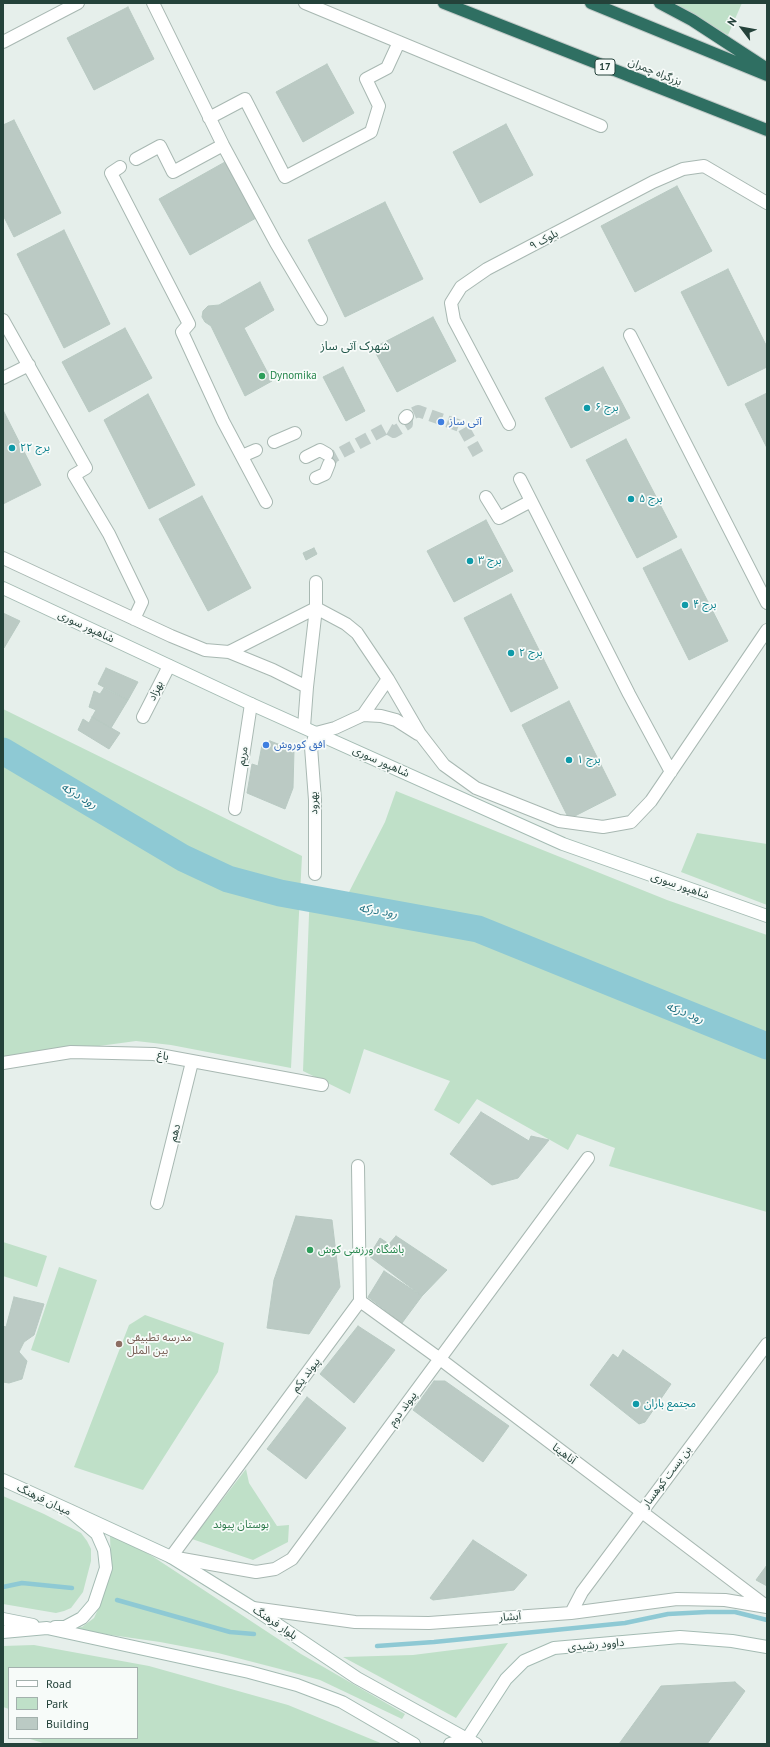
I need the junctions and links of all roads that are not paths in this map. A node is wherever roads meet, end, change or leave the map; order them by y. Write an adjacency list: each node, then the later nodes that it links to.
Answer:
1 (78, 3): 7 (street)
2 (153, 3): 11 (street)
3 (305, 3): 8 (street)
4 (444, 3): 13 (highway, بزرگراه چمران / 17)
5 (591, 3): 10 (highway)
6 (660, 3): 9 (highway)
7 (3, 42)
8 (399, 42): 11 (street); 12 (street)
9 (767, 69)
10 (767, 74)
11 (209, 118): 14 (street)
12 (601, 126)
13 (767, 130)
14 (223, 145): 15 (street); 18 (street)
15 (136, 159)
16 (120, 168): 27 (street)
17 (767, 204): 23 (street, بلوک ۹)
18 (321, 319)
19 (3, 320): 21 (street)
20 (630, 335): 37 (street)
21 (29, 365): 22 (street); 39 (street)
22 (3, 378)
23 (509, 424)
24 (294, 433): 25 (street)
25 (274, 442)
26 (256, 450): 27 (street)
27 (242, 456): 33 (street)
28 (306, 457): 29 (street)
29 (316, 478)
30 (520, 479): 32 (street)
31 (486, 497): 32 (street)
32 (531, 501): 51 (street)
33 (266, 502)
34 (3, 558): 39 (street)
35 (316, 582): 38 (street)
36 (3, 588): 42 (street, شاهپور سوری)
37 (767, 603)
38 (316, 608): 41 (street); 43 (street); 44 (street)
39 (134, 619): 41 (street)
40 (767, 630): 51 (street)
41 (229, 652): 44 (street)
42 (169, 666): 45 (street, شاهپور سوری); 47 (street, بهزاد)
43 (388, 679): 46 (street); 50 (street)
44 (307, 687): 48 (street)
45 (251, 704): 48 (street, شاهپور سوری); 52 (street, مریم)
46 (363, 715): 49 (street); 50 (street)
47 (143, 717)
48 (304, 727): 49 (street, شاهپور سوری)
49 (316, 733): 53 (street, بهرود); 54 (street, شاهپور سوری)
50 (420, 734): 51 (street)
51 (671, 772)
52 (235, 808)
53 (314, 874)
54 (767, 916)
55 (192, 1062): 56 (street, باغ); 57 (street, باغ); 60 (street, دهم)
56 (3, 1063)
57 (322, 1085)
58 (588, 1158): 63 (street, پیوند دوم)
59 (358, 1166): 61 (street)
60 (157, 1203)
61 (360, 1301): 63 (street, آناهیتا); 67 (street, پیوند یکم)
62 (767, 1344): 66 (street, بن بست کوهسار)
63 (440, 1359): 66 (street, آناهیتا); 67 (street, پیوند دوم)
64 (3, 1480): 65 (street, میدان فرهنگ)
65 (69, 1510): 67 (street, بلوار فرهنگ); 72 (street, میدان فرهنگ)
66 (640, 1512): 68 (street, آناهیتا); 70 (street, بن بست کوهسار)
67 (171, 1557): 69 (street, بلوار فرهنگ)
68 (767, 1607): 70 (street, آبشار)
69 (253, 1608): 70 (street, آبشار); 75 (street, بلوار فرهنگ)
70 (571, 1613)
71 (3, 1619): 72 (street, میدان فرهنگ)
72 (47, 1628): 73 (street); 76 (street)
73 (3, 1632)
74 (767, 1647): 75 (street, داوود رشیدی)
75 (472, 1742): 77 (street)
76 (414, 1744)
77 (450, 1744)

